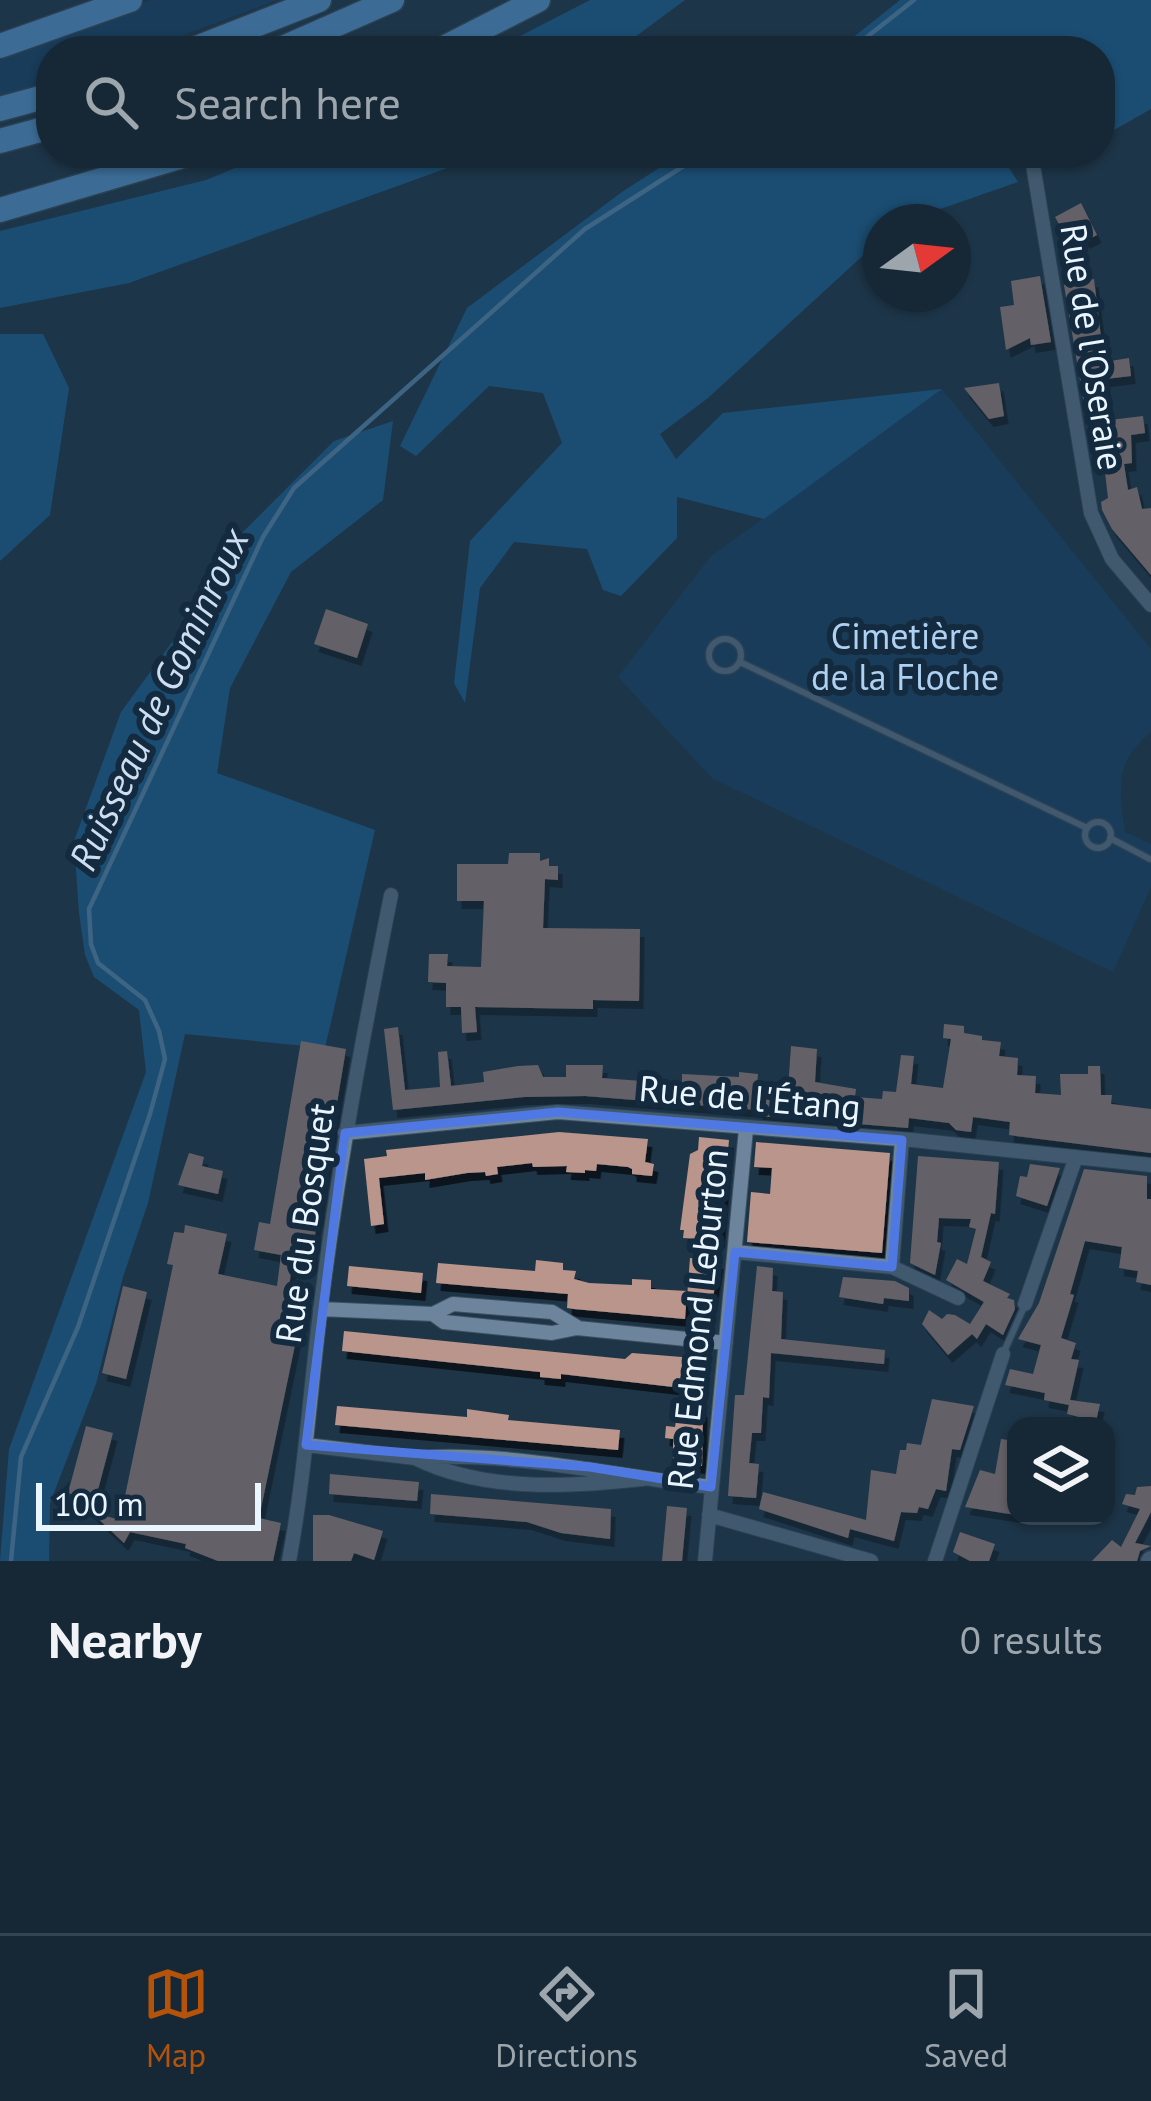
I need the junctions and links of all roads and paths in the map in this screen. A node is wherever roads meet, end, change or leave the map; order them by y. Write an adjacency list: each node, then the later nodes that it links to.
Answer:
1 (130, 0): 8 (highway)
2 (319, 0): 5 (highway)
3 (392, 0): 6 (highway)
4 (538, 0): 7 (highway)
5 (227, 36)
6 (310, 36)
7 (467, 36)
8 (0, 43)
9 (36, 99): 10 (highway)
10 (0, 109)
11 (36, 131): 12 (highway)
12 (0, 141)
13 (142, 168): 15 (highway)
14 (1034, 168): 16 (street, Rue de l'Oseraie)
15 (0, 210)
16 (1151, 605)
17 (740, 662): 17 (lane); 18 (lane)
18 (1087, 828): 19 (lane); 19 (lane)
19 (1111, 838): 20 (lane)
20 (1150, 859)
21 (391, 895): 23 (street, Rue du Bosquet)
22 (746, 1129): 23 (street, Rue de l'Étang); 24 (street, Rue de l'Étang); 27 (street, Rue Edmond Leburton)
23 (345, 1133): 31 (street, Rue du Bosquet)
24 (902, 1140): 25 (street, Rue de l'Étang); 28 (street)
25 (1076, 1157): 26 (street, Rue de l'Étang); 30 (street)
26 (1151, 1165)
27 (735, 1252): 28 (street); 32 (street, Rue Edmond Leburton)
28 (892, 1267): 29 (street)
29 (958, 1298)
30 (1025, 1304): 33 (lane)
31 (320, 1309): 32 (street); 34 (street, Rue du Bosquet)
32 (726, 1343): 35 (street, Rue Edmond Leburton)
33 (1003, 1354): 40 (street)
34 (306, 1445): 35 (street); 37 (street, Rue du Bosquet)
35 (711, 1487): 36 (street, Rue Edmond Leburton)
36 (709, 1515): 38 (street, Rue Edmond Leburton); 39 (street, Rue Edmond Leburton)
37 (289, 1561)
38 (705, 1561)
39 (872, 1561)
40 (935, 1561)

